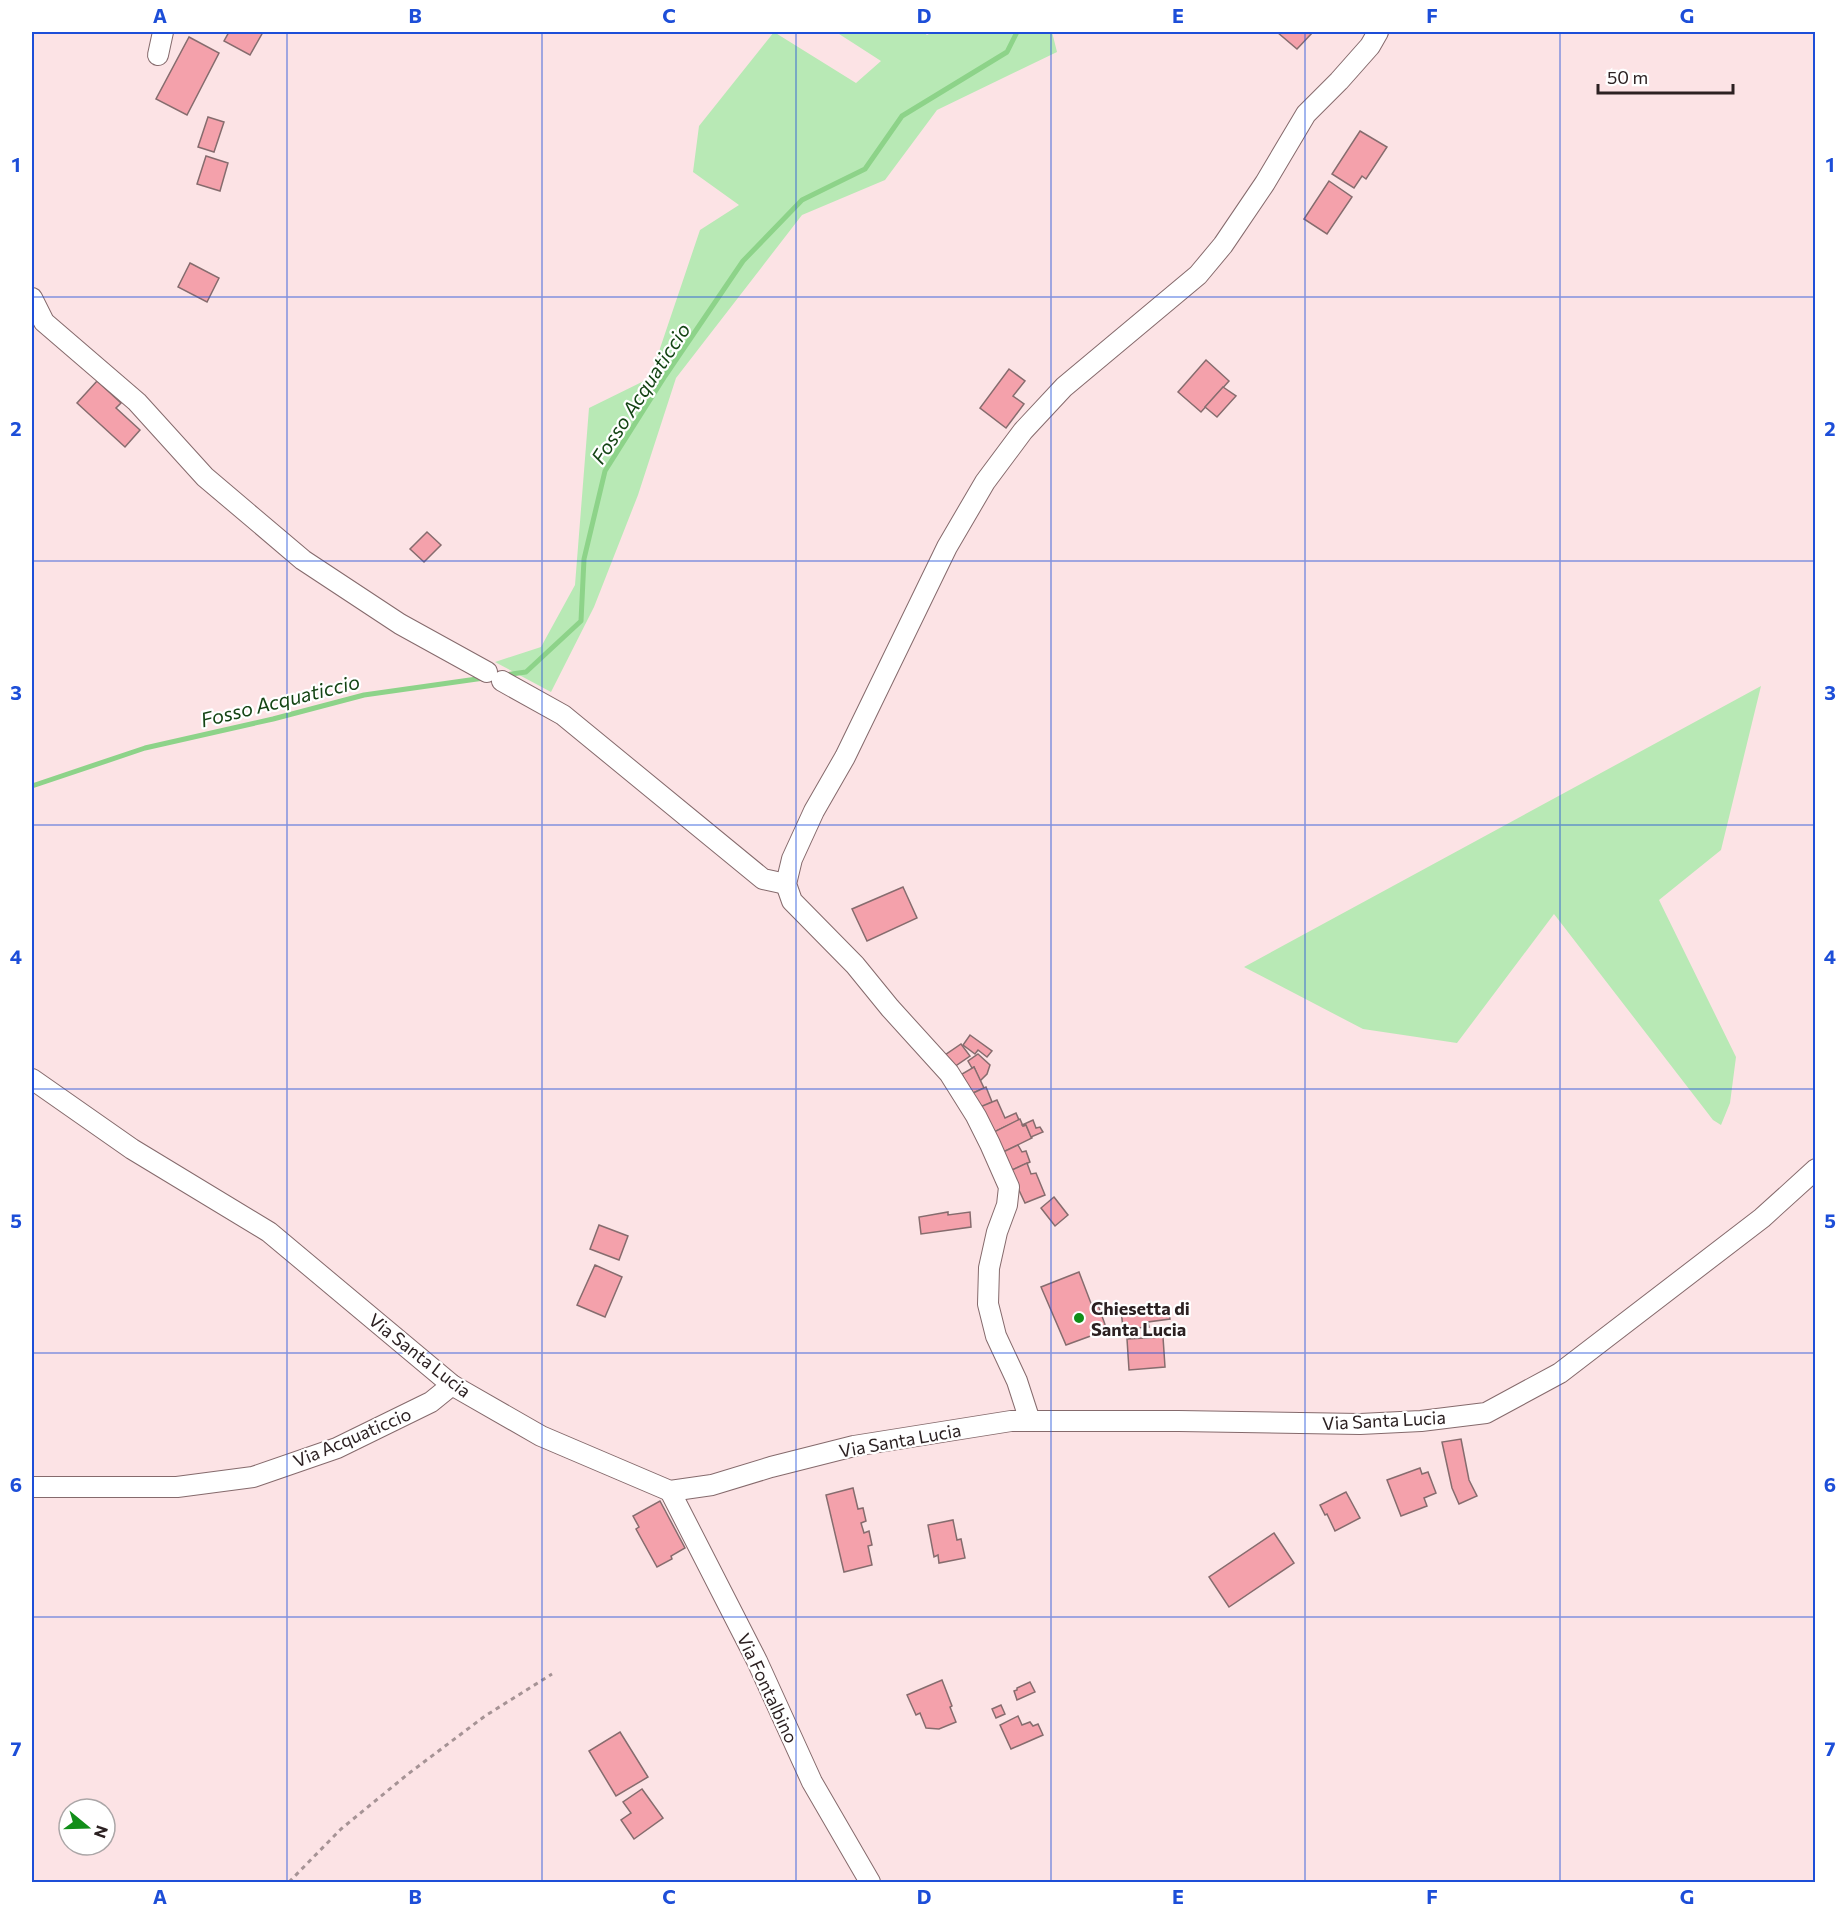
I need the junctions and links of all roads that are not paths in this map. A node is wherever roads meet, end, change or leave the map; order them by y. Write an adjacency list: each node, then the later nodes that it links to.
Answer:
1 (163, 32): 3 (street)
2 (1378, 32): 5 (street)
3 (158, 55)
4 (32, 298): 5 (street)
5 (786, 884): 9 (street)
6 (32, 1079): 8 (street, Via Santa Lucia)
7 (1815, 1169): 9 (street, Via Santa Lucia)
8 (452, 1385): 10 (street, Via Acquaticcio); 11 (street, Via Santa Lucia)
9 (1030, 1421): 11 (street, Via Santa Lucia)
10 (32, 1487)
11 (670, 1491): 12 (street, Via Fontalbino)
12 (870, 1882)

